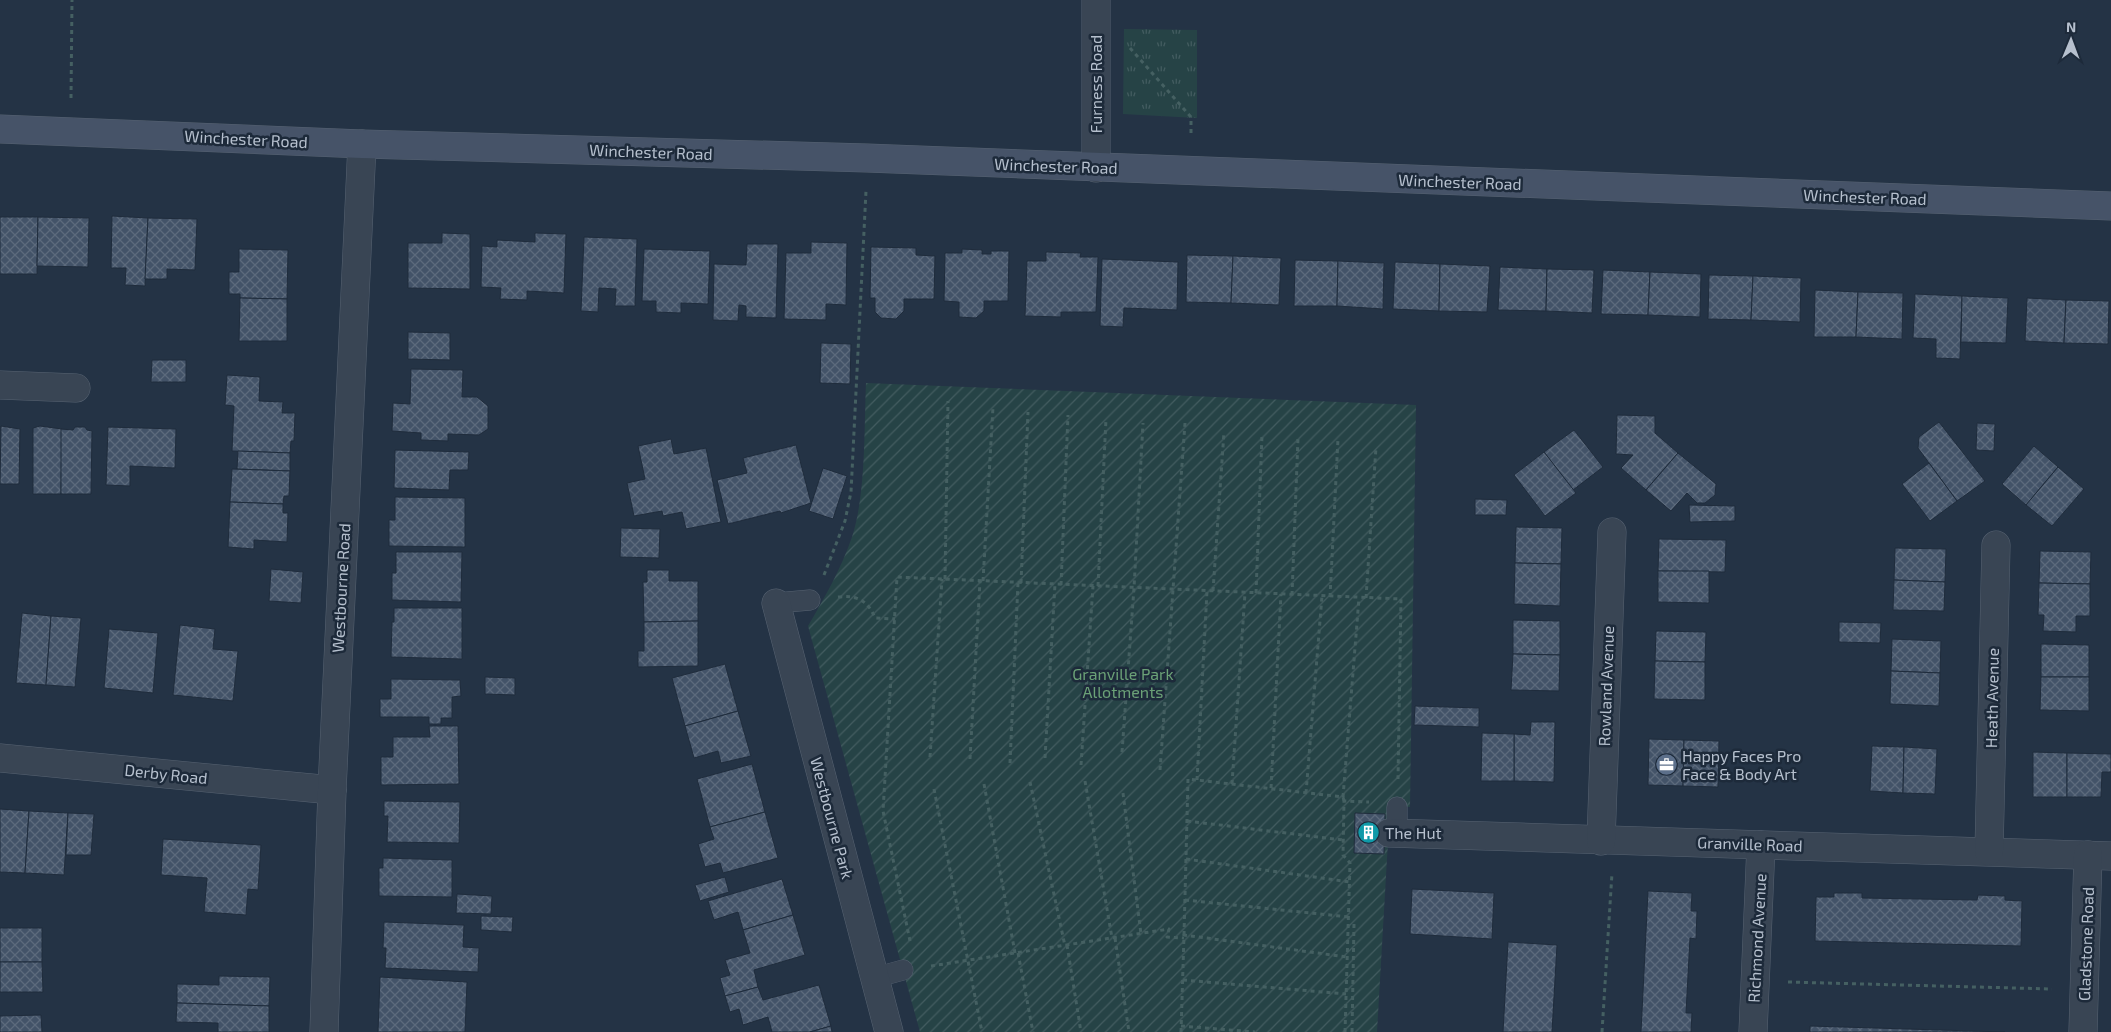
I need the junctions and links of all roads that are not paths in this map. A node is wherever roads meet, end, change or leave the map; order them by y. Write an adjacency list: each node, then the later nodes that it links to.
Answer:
1 (1096, 0): 4 (street, Furness Road)
2 (0, 129): 3 (street, Winchester Road)
3 (362, 144): 4 (street, Winchester Road); 13 (street, Westbourne Road)
4 (1096, 168): 5 (street, Winchester Road)
5 (2111, 206)
6 (0, 385): 7 (street)
7 (76, 388)
8 (1612, 532): 15 (street, Rowland Avenue)
9 (1996, 545): 17 (street, Heath Avenue)
10 (810, 600): 11 (lane)
11 (776, 603): 20 (street, Westbourne Park)
12 (0, 758): 13 (street, Derby Road)
13 (332, 790): 21 (street, Westbourne Road)
14 (1395, 819): 15 (street, Granville Road)
15 (1607, 841): 16 (street, Granville Road)
16 (1761, 844): 17 (street, Granville Road); 23 (street, Richmond Avenue)
17 (1989, 851): 18 (street, Granville Road)
18 (2100, 855): 24 (street, Gladstone Road)
19 (909, 969): 20 (lane)
20 (874, 978): 22 (street, Westbourne Park)
21 (324, 1032)
22 (889, 1032)
23 (1753, 1032)
24 (2083, 1032)

